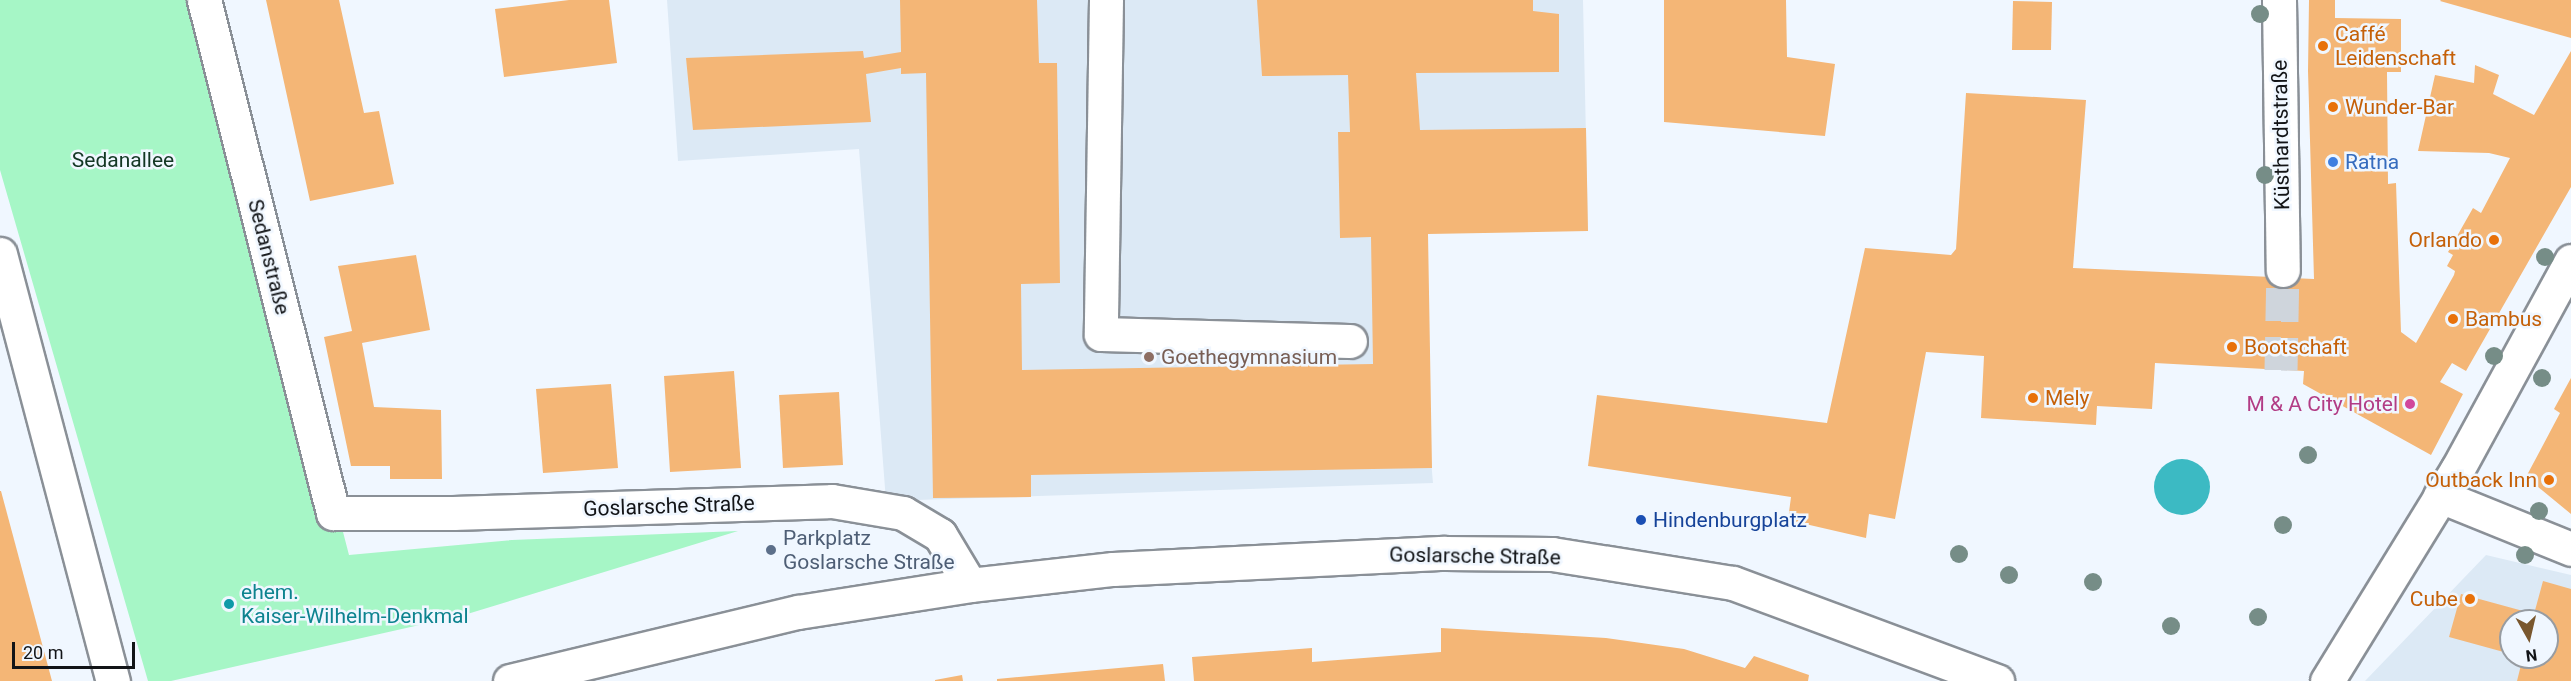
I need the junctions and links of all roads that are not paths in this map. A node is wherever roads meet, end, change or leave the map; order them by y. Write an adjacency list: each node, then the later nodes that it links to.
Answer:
1 (204, 0): 9 (street, Sedanstraße)
2 (1106, 0): 7 (street)
3 (2279, 0): 6 (street, Küsthardtstraße)
4 (0, 254): 12 (street)
5 (2571, 261): 8 (street)
6 (2283, 270)
7 (1350, 341)
8 (2440, 496): 10 (street); 15 (street)
9 (333, 513): 11 (street, Goslarsche Straße)
10 (2571, 549)
11 (970, 585): 13 (street, Goslarsche Straße); 14 (street, Goslarsche Straße)
12 (113, 681)
13 (510, 681)
14 (1997, 681)
15 (2327, 681)

